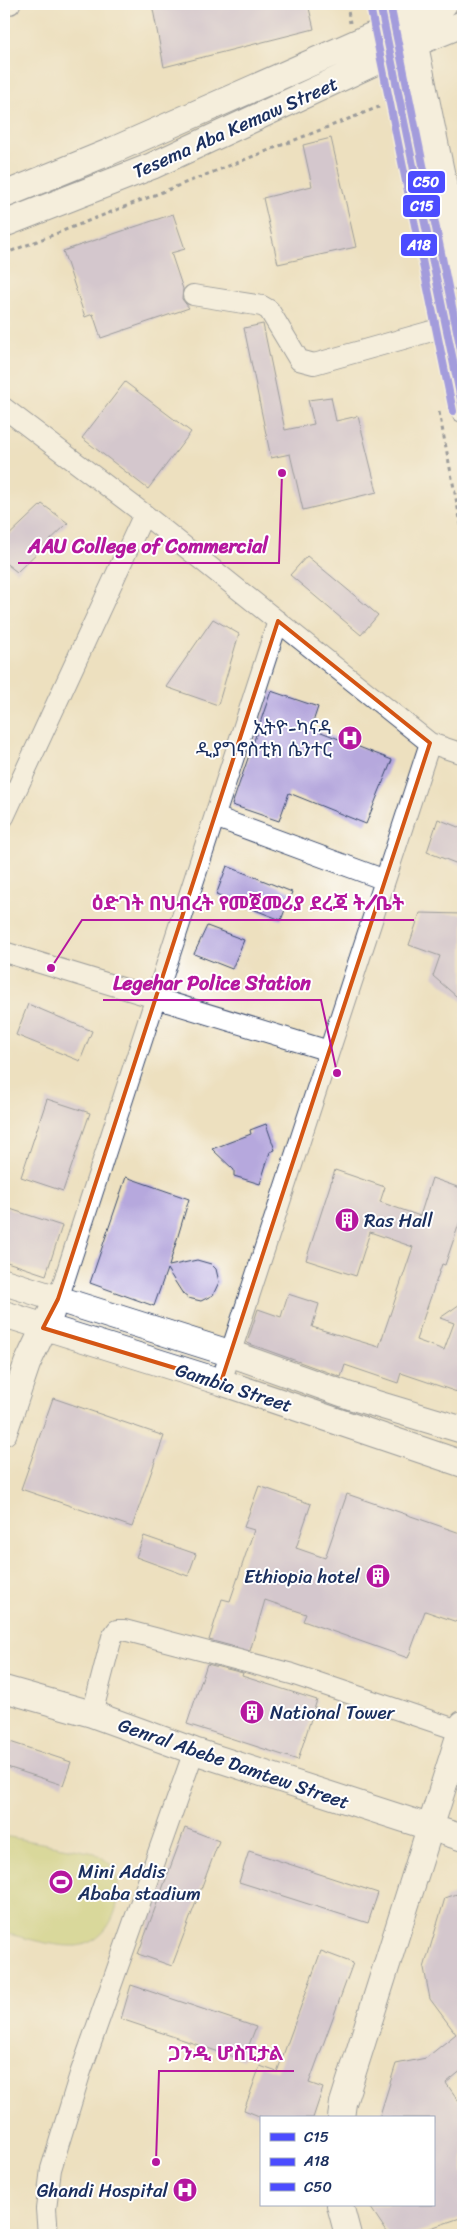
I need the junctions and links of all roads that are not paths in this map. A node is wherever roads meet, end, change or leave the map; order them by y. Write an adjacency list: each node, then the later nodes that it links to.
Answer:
1 (10, 4): 4 (street)
2 (380, 4): 7 (main road)
3 (444, 4): 5 (main road, Tesema Aba Kemaw Street)
4 (4, 5)
5 (407, 11): 7 (main road, Tesema Aba Kemaw Street); 8 (main road)
6 (463, 24): 8 (main road, Tesema Aba Kemaw Street)
7 (385, 30): 9 (main road); 10 (main road, Tesema Aba Kemaw Street)
8 (416, 43): 9 (main road, Tesema Aba Kemaw Street); 12 (main road)
9 (392, 56): 11 (main road, Tesema Aba Kemaw Street); 14 (main road)
10 (4, 195)
11 (4, 224)
12 (463, 278)
13 (193, 295): 14 (street)
14 (446, 327): 16 (main road)
15 (4, 408): 17 (street)
16 (463, 409)
17 (144, 514): 18 (street); 21 (street)
18 (278, 622): 19 (street); 22 (street)
19 (430, 743): 20 (street); 23 (street)
20 (461, 755)
21 (4, 817)
22 (215, 817): 23 (street); 25 (street)
23 (385, 880): 26 (street)
24 (4, 952): 25 (street)
25 (156, 998): 26 (street); 28 (street)
26 (329, 1051): 31 (street)
27 (4, 1282): 28 (main road, Gambia Street)
28 (58, 1299): 30 (main road); 31 (main road, Gambia Street)
29 (4, 1314): 30 (main road, Gambia Street)
30 (43, 1328): 32 (main road, Gambia Street); 34 (main road)
31 (230, 1353): 32 (street); 33 (main road, Gambia Street)
32 (221, 1382): 35 (main road, Gambia Street)
33 (463, 1430)
34 (4, 1432)
35 (463, 1464)
36 (5, 1691): 37 (main road, Genral Abebe Damtew Street)
37 (92, 1714): 38 (street); 39 (main road, Genral Abebe Damtew Street)
38 (462, 1728): 40 (main road)
39 (194, 1751): 40 (main road, Genral Abebe Damtew Street); 44 (street)
40 (431, 1828): 41 (main road, Genral Abebe Damtew Street); 42 (main road)
41 (463, 1838)
42 (341, 2116)
43 (340, 2206): 45 (main road)
44 (48, 2235)
45 (348, 2235)

